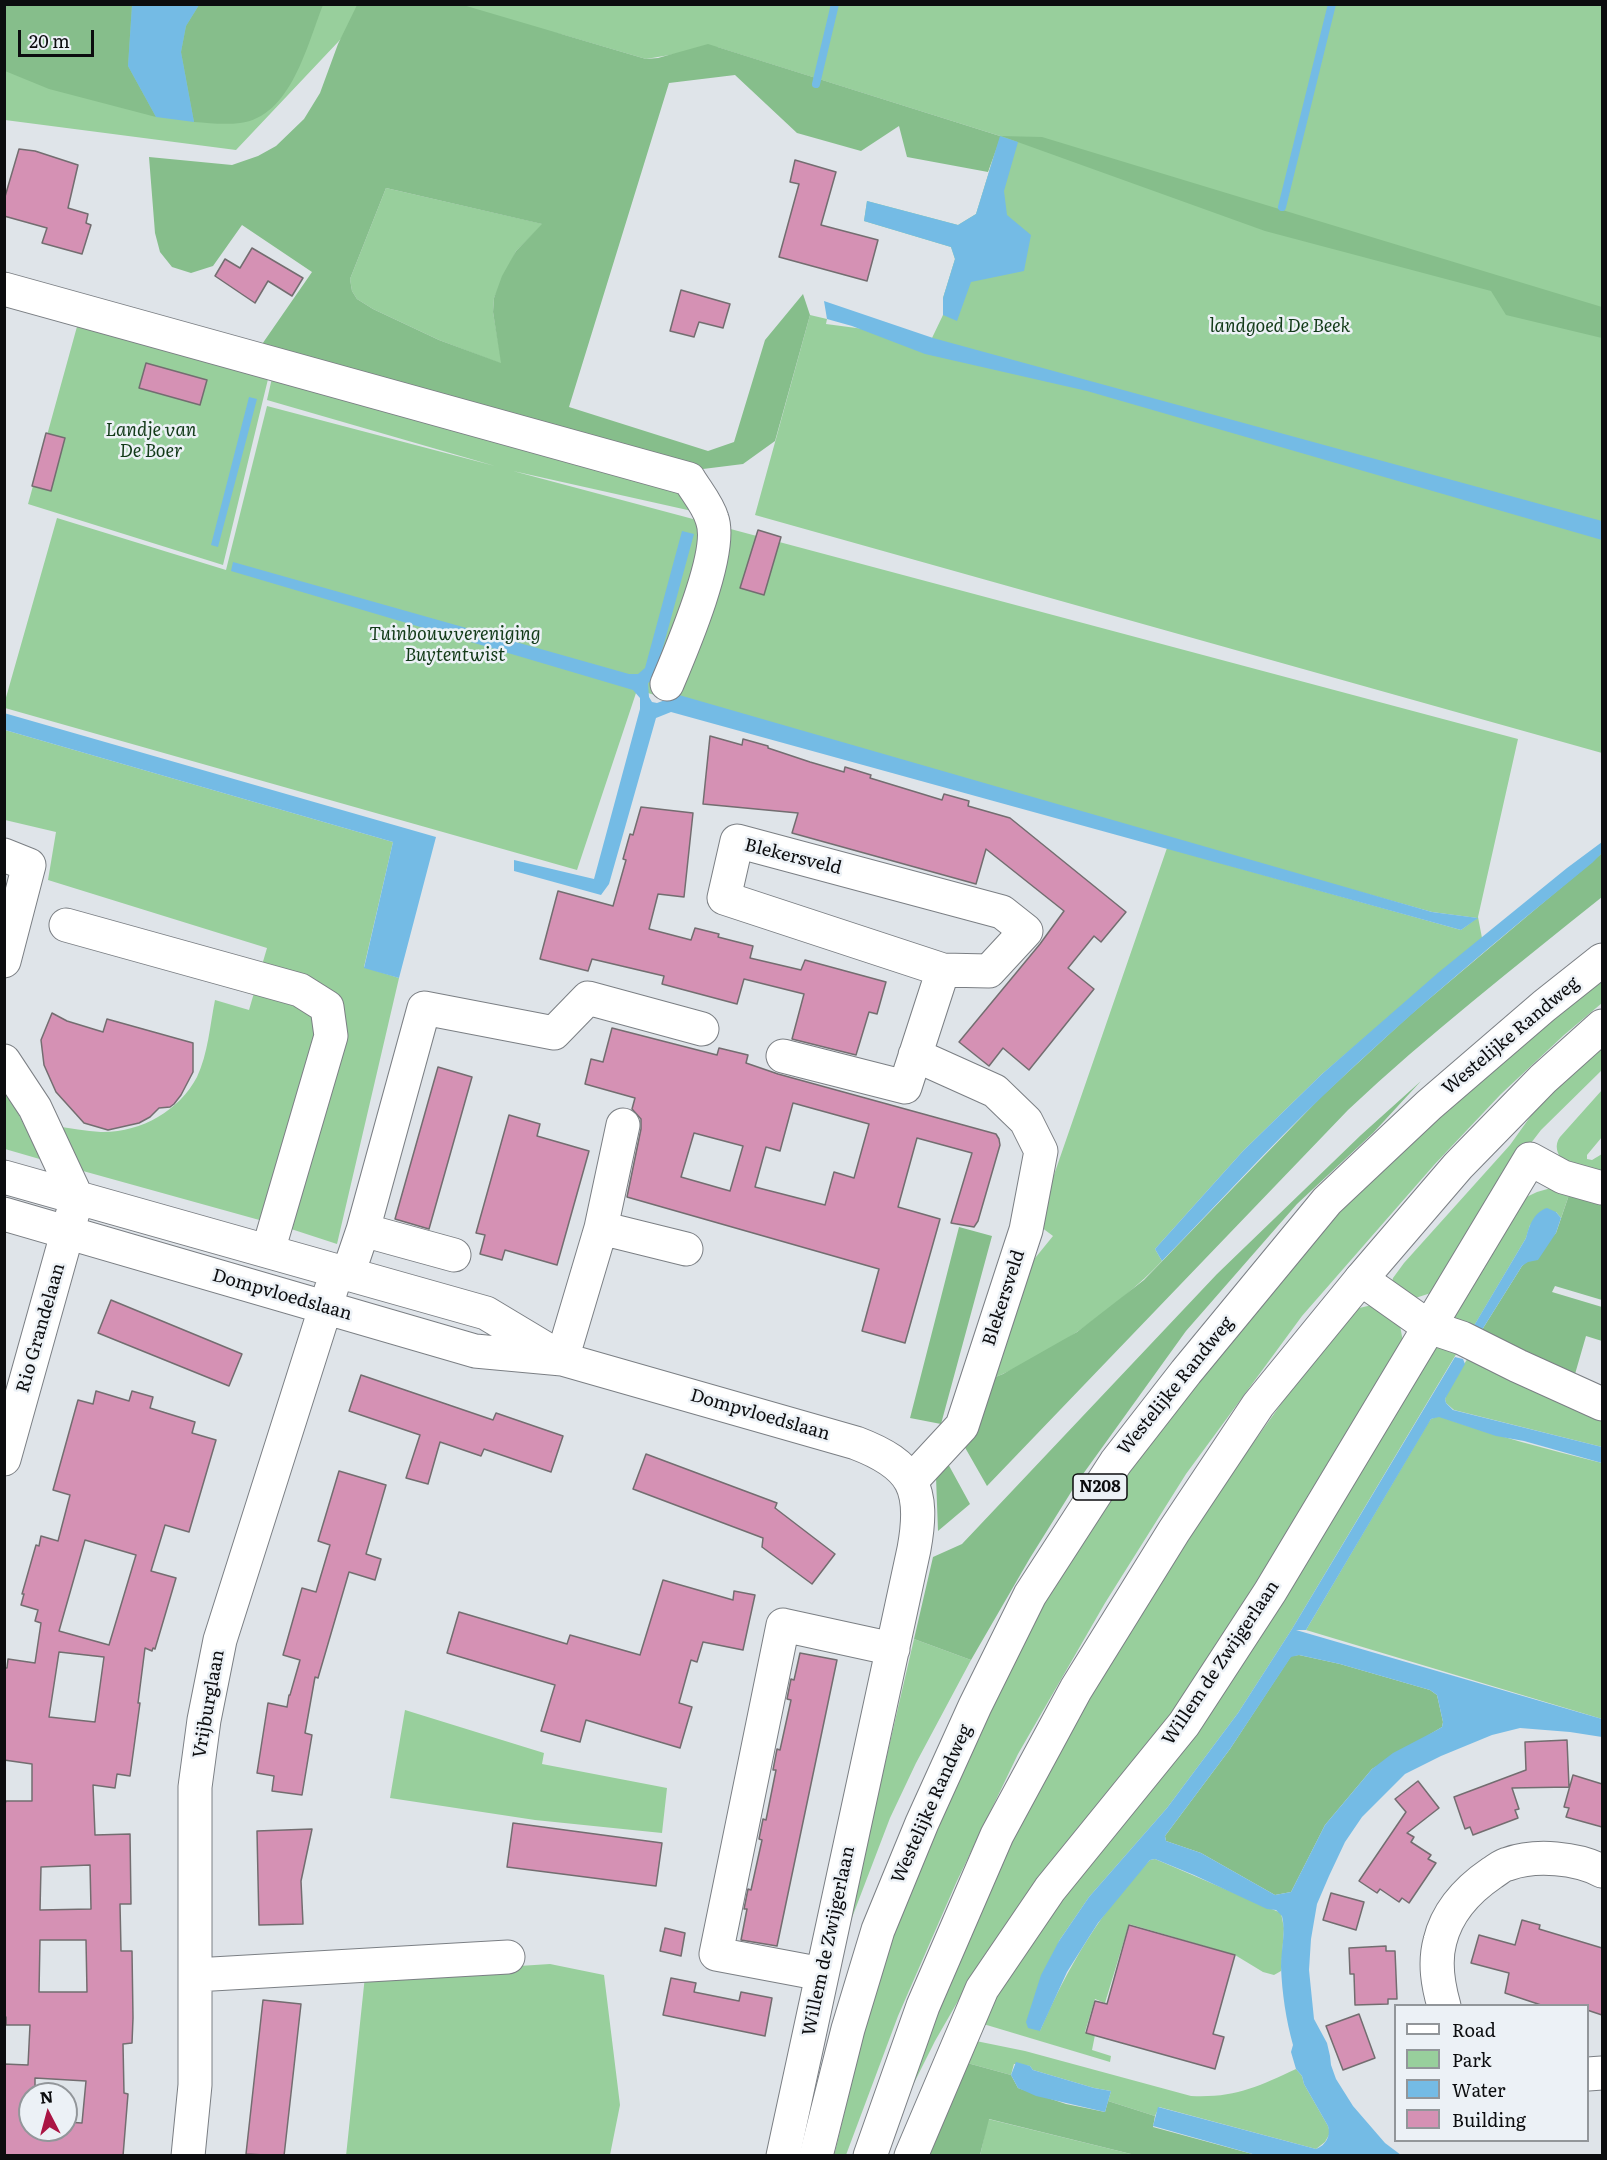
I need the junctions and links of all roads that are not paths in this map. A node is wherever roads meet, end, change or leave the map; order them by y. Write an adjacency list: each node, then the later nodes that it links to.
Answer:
1 (4, 289): 2 (street)
2 (667, 684)
3 (4, 855): 6 (street)
4 (66, 925): 22 (street)
5 (1602, 960): 40 (street, Westelijke Randweg / N208)
6 (4, 962)
7 (944, 970): 7 (street, Blekersveld); 10 (street)
8 (1602, 1026): 25 (street)
9 (702, 1029): 19 (street)
10 (915, 1055): 11 (street); 31 (street, Blekersveld)
11 (783, 1056)
12 (4, 1061): 16 (street)
13 (623, 1125): 18 (street)
14 (4, 1177): 16 (street, Dompvloedslaan)
15 (1602, 1188): 27 (street, Willem de Zwijgerlaan)
16 (77, 1198): 20 (street, Rio Grandelaan); 22 (street, Dompvloedslaan)
17 (4, 1214): 20 (street, Dompvloedslaan)
18 (601, 1228): 21 (street); 28 (street)
19 (363, 1230): 23 (street); 24 (street)
20 (68, 1233): 26 (street, Dompvloedslaan); 30 (street, Rio Grandelaan)
21 (686, 1249)
22 (268, 1251): 24 (street, Dompvloedslaan)
23 (454, 1255)
24 (343, 1272): 26 (street, Vrijburglaan); 28 (street, Dompvloedslaan)
25 (1361, 1279): 27 (street); 41 (street)
26 (326, 1308): 28 (street, Dompvloedslaan); 35 (street, Vrijburglaan)
27 (1429, 1327): 29 (street); 42 (street, Willem de Zwijgerlaan)
28 (562, 1359): 31 (street, Dompvloedslaan)
29 (1602, 1404)
30 (4, 1458)
31 (912, 1480): 32 (street, Willem de Zwijgerlaan)
32 (893, 1649): 36 (street, Willem de Zwijgerlaan); 36 (street)
33 (1602, 1871): 37 (street)
34 (508, 1957): 35 (street)
35 (195, 1974): 38 (street, Vrijburglaan)
36 (822, 1974): 39 (street, Willem de Zwijgerlaan)
37 (1444, 2004)
38 (188, 2156)
39 (783, 2156)
40 (816, 2156)
41 (870, 2156)
42 (911, 2156)

